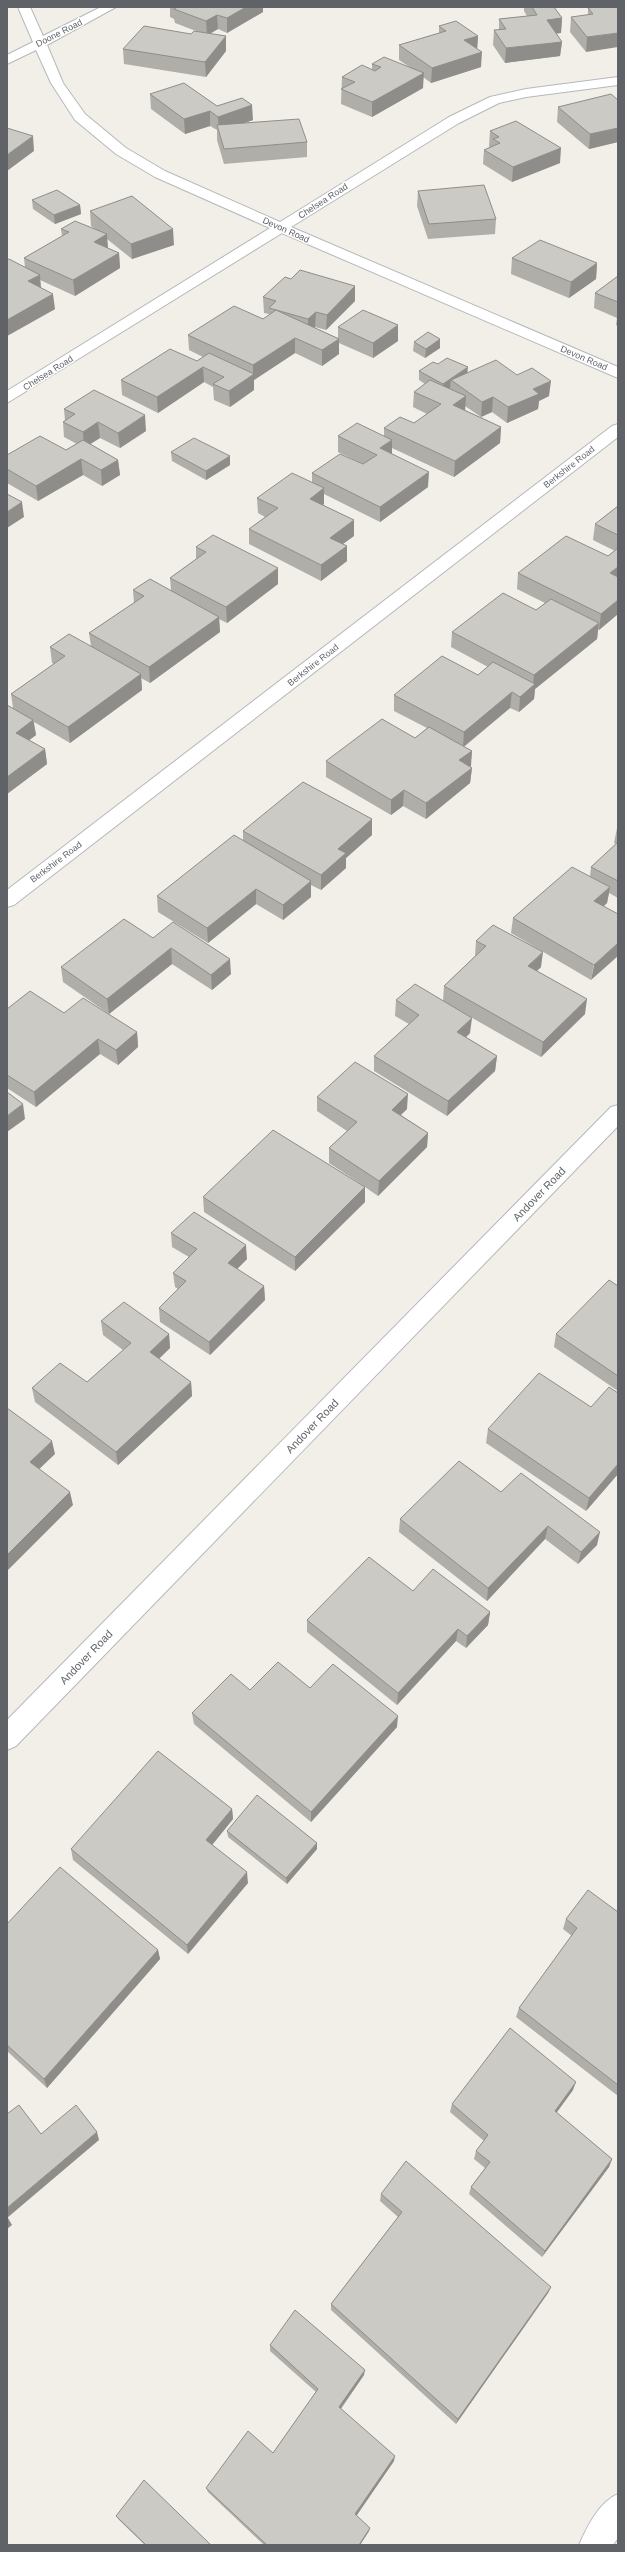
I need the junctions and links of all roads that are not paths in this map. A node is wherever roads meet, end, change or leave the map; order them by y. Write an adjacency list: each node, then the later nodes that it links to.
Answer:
1 (24, 7): 3 (street, Devon Road)
2 (110, 7): 3 (street, Doone Road)
3 (40, 43): 4 (street, Doone Road); 6 (street, Devon Road)
4 (7, 60)
5 (618, 81): 6 (street, Chelsea Road)
6 (281, 228): 7 (street, Devon Road); 8 (street, Chelsea Road)
7 (618, 373)
8 (7, 398)
9 (618, 429): 10 (street, Berkshire Road)
10 (7, 900)
11 (618, 1113): 12 (street, Andover Road)
12 (7, 1738)
13 (618, 2510): 14 (street)
14 (595, 2545)

